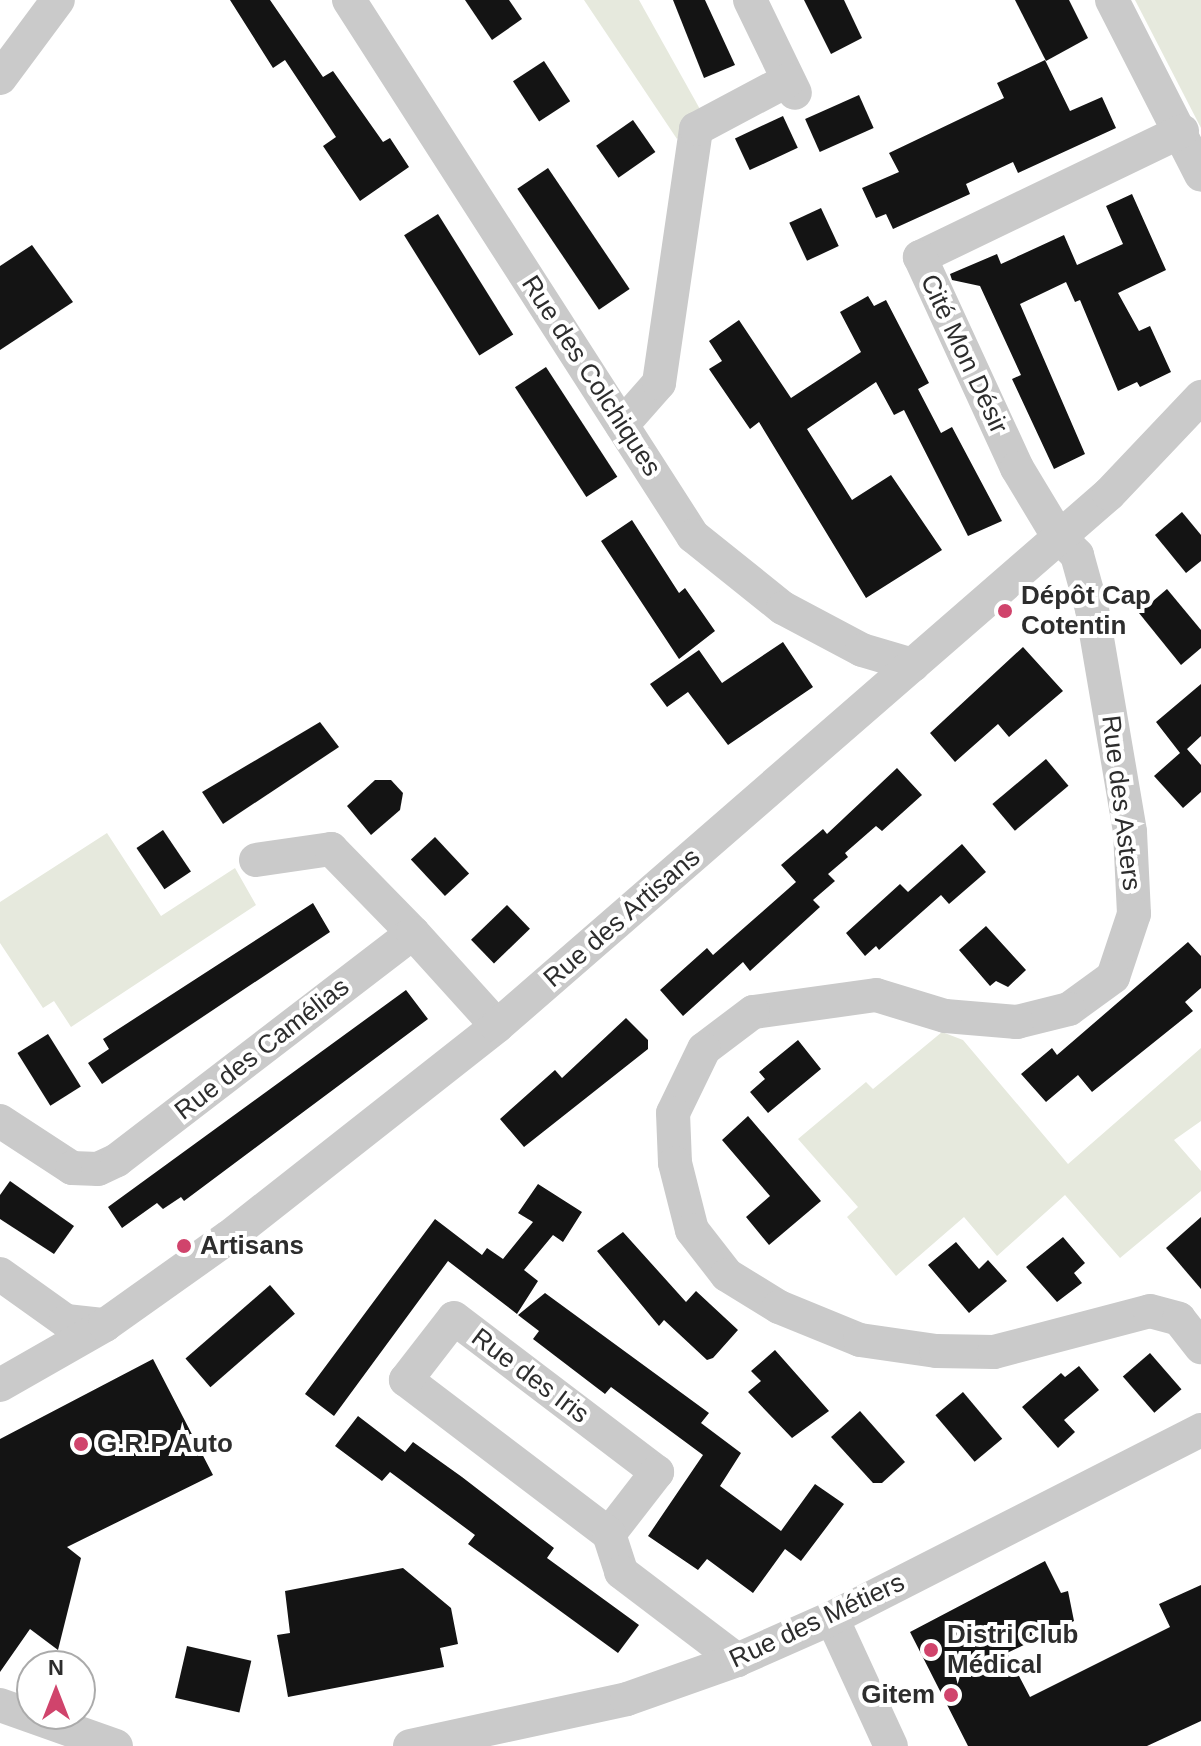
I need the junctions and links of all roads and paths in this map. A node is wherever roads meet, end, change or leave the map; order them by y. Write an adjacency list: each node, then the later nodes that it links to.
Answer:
1 (58, 0): 5 (street)
2 (349, 0): 9 (street, Rue des Colchiques)
3 (750, 0): 9 (street)
4 (1112, 0): 6 (street)
5 (0, 78)
6 (1182, 131): 7 (street); 10 (street, Cité Mon Désir)
7 (1201, 175)
8 (1201, 397): 10 (street, Rue des Artisans)
9 (622, 425): 11 (street, Rue des Colchiques)
10 (1047, 546): 11 (street, Rue des Artisans); 18 (street, Rue des Asters)
11 (913, 665): 14 (street, Rue des Artisans)
12 (256, 860): 13 (street)
13 (413, 933): 14 (street); 15 (street, Rue des Camélias)
14 (497, 1026): 17 (street, Rue des Artisans)
15 (0, 1121)
16 (0, 1274): 17 (street)
17 (105, 1325): 19 (street, Rue des Artisans)
18 (1201, 1347)
19 (0, 1385)
20 (1201, 1430): 22 (street, Rue des Métiers)
21 (609, 1534): 21 (street, Rue des Iris); 23 (street)
22 (832, 1618): 23 (street, Rue des Métiers); 27 (street)
23 (737, 1660): 26 (street, Rue des Métiers)
24 (0, 1705): 25 (street)
25 (116, 1746)
26 (410, 1746)
27 (891, 1746)

